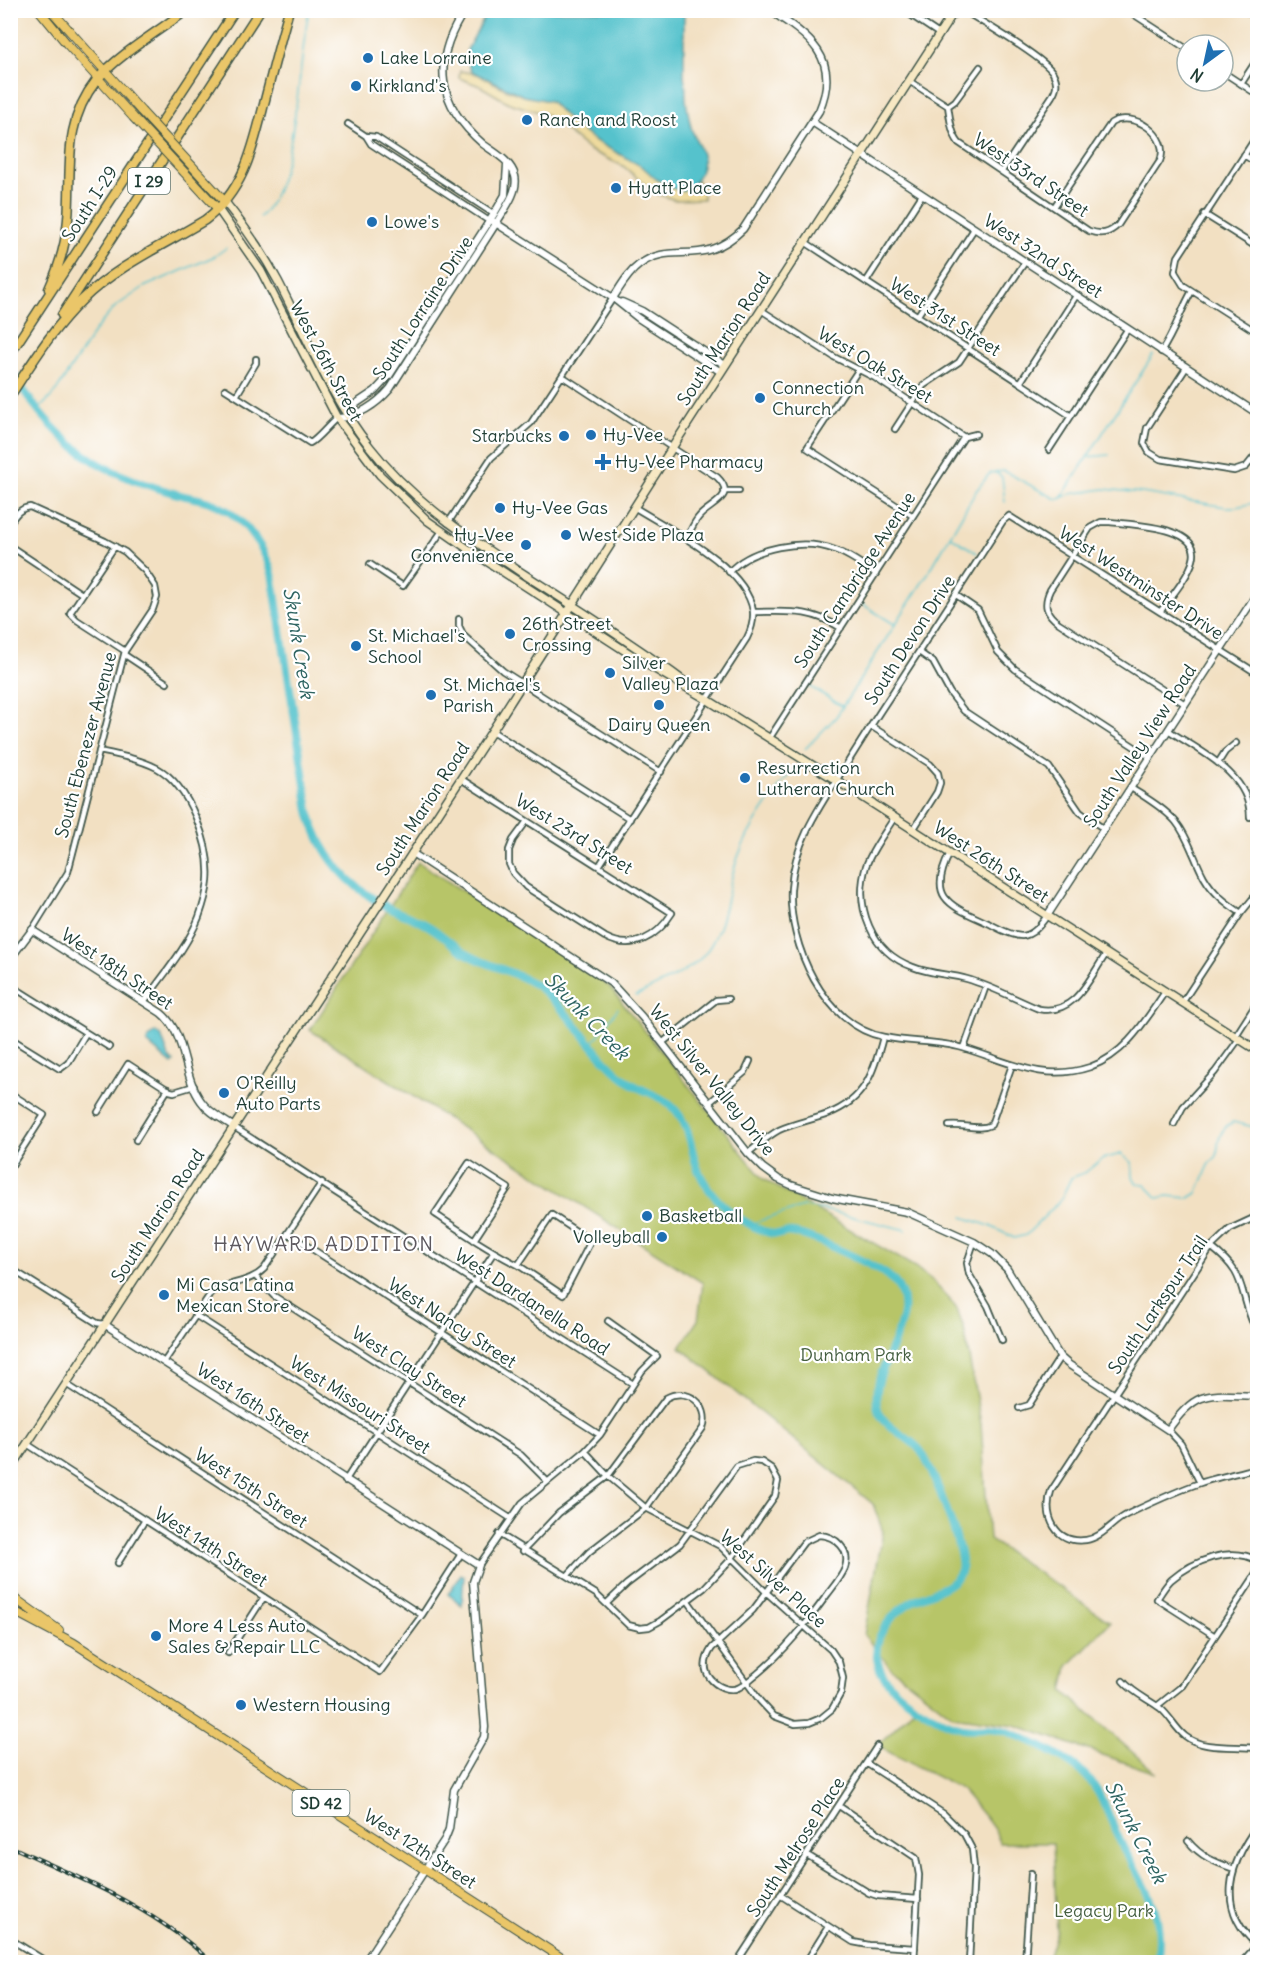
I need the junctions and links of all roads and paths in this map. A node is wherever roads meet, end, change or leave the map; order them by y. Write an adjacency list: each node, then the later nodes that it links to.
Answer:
1 (39, 10): 20 (main road, West 26th Street)
2 (51, 10): 19 (main road, West 26th Street)
3 (187, 10): 19 (highway)
4 (235, 10): 54 (highway, South I-29 / I 29)
5 (260, 10): 59 (highway, South I-29 / I 29)
6 (289, 10): 36 (highway)
7 (465, 10): 32 (street)
8 (769, 10): 26 (street)
9 (903, 10): 15 (street)
10 (955, 10): 15 (main road, South Marion Road)
11 (963, 10): 34 (street)
12 (1127, 10): 16 (street)
13 (1244, 10): 14 (street)
14 (1257, 19)
15 (939, 34): 22 (main road, South Marion Road)
16 (1175, 41)
17 (1257, 58): 23 (street)
18 (980, 67): 25 (street)
19 (105, 71): 20 (highway); 36 (main road, West 26th Street, bridge)
20 (98, 79): 38 (main road, West 26th Street, bridge); 54 (highway)
21 (1235, 80): 23 (street)
22 (909, 81): 25 (street); 30 (main road, South Marion Road)
23 (1240, 84): 24 (street)
24 (1257, 95)
25 (948, 106): 34 (street, West 33rd Street)
26 (812, 122): 30 (street, West 32nd Street); 50 (street)
27 (348, 124): 29 (street)
28 (1257, 134): 31 (street)
29 (366, 136): 39 (street); 41 (street)
30 (862, 155): 35 (street, West 32nd Street); 44 (main road, South Marion Road)
31 (1244, 155): 33 (street); 40 (street)
32 (507, 162): 39 (street, South Lorraine Drive); 42 (street, South Lorraine Drive)
33 (1257, 164)
34 (1002, 171): 37 (street, West 33rd Street)
35 (922, 195): 43 (street, West 32nd Street); 47 (street)
36 (225, 202): 38 (highway); 71 (main road, West 26th Street)
37 (1054, 207): 37 (street, West 33rd Street)
38 (218, 209): 59 (highway); 74 (main road, West 26th Street)
39 (494, 214): 41 (street, South Lorraine Drive); 42 (street)
40 (1204, 214): 45 (street); 48 (street)
41 (489, 221): 42 (street); 71 (street, South Lorraine Drive)
42 (497, 222): 50 (street); 75 (street, South Lorraine Drive)
43 (974, 228): 46 (street, West 32nd Street); 52 (street)
44 (805, 242): 47 (street, West 31st Street); 51 (main road, South Marion Road)
45 (1257, 249)
46 (1025, 262): 49 (street, West 32nd Street); 56 (street)
47 (866, 282): 52 (street, West 31st Street)
48 (1192, 291): 55 (street); 57 (street)
49 (1076, 296): 53 (street, West 32nd Street); 66 (street)
50 (613, 298): 61 (street); 64 (street); 65 (street)
51 (761, 310): 61 (main road, South Marion Road); 63 (street, West Oak Street)
52 (918, 315): 56 (street, West 31st Street)
53 (1127, 330): 57 (street, West 32nd Street); 73 (street)
54 (24, 333): 58 (highway, South I-29 / I 29)
55 (1257, 333)
56 (969, 349): 66 (street, West 31st Street); 70 (street)
57 (1161, 352): 62 (street, West 32nd Street)
58 (10, 354)
59 (38, 354): 68 (highway, South I-29 / I 29)
60 (256, 359): 69 (street)
61 (725, 365): 64 (main road, South Marion Road)
62 (1186, 368): 72 (street, West 32nd Street); 81 (street)
63 (859, 369): 70 (street, West Oak Street); 87 (street)
64 (721, 372): 79 (main road, South Marion Road)
65 (562, 376): 79 (street); 90 (street)
66 (1020, 382): 73 (street, West 31st Street)
67 (225, 389): 69 (street)
68 (10, 396)
69 (236, 396): 74 (street)
70 (912, 402): 76 (street); 78 (street, West Oak Street)
71 (345, 411): 74 (street); 75 (main road, West 26th Street)
72 (1257, 414)
73 (1071, 416): 80 (street)
74 (337, 418): 75 (street); 82 (main road, West 26th Street)
75 (349, 418): 90 (main road, West 26th Street)
76 (895, 429)
77 (976, 434): 78 (street)
78 (964, 437): 87 (street, South Cambridge Avenue)
79 (672, 447): 83 (street); 85 (main road, South Marion Road)
80 (1049, 450)
81 (1257, 452)
82 (386, 480): 90 (main road); 91 (main road, West 26th Street)
83 (724, 491): 84 (street); 92 (street)
84 (739, 491)
85 (634, 507): 92 (street); 103 (main road, South Marion Road)
86 (1007, 509): 88 (street)
87 (913, 516): 99 (street, South Cambridge Avenue)
88 (1009, 516): 95 (street, West Westminster Drive); 102 (street, South Devon Drive)
89 (10, 523): 94 (street, South Ebenezer Avenue)
90 (448, 523): 97 (main road, West 26th Street)
91 (442, 531): 96 (street); 97 (main road); 106 (main road, West 26th Street)
92 (686, 540): 98 (street)
93 (10, 546): 101 (street)
94 (115, 546): 101 (street); 111 (street, South Ebenezer Avenue)
95 (1072, 556): 105 (street, West Westminster Drive); 105 (street); 116 (street)
96 (370, 564)
97 (513, 566): 103 (main road, West 26th Street)
98 (729, 572): 99 (street); 104 (street)
99 (876, 574): 108 (street, South Cambridge Avenue)
100 (1257, 592): 109 (street, South Valley View Road)
101 (82, 594): 111 (street)
102 (956, 595): 110 (street, South Devon Drive); 123 (street)
103 (572, 605): 106 (main road, South Marion Road); 115 (main road, West 26th Street)
104 (753, 612): 108 (street); 115 (street)
105 (1160, 612): 109 (street, West Westminster Drive)
106 (567, 613): 114 (main road, South Marion Road); 115 (main road, West 26th Street)
107 (459, 619): 114 (street)
108 (841, 628): 120 (street, South Cambridge Avenue)
109 (1220, 650): 112 (street, West Westminster Drive); 116 (street, South Valley View Road)
110 (919, 652): 117 (street, South Devon Drive); 133 (street)
111 (125, 653): 113 (street); 122 (street, South Ebenezer Avenue)
112 (1257, 674)
113 (167, 683)
114 (522, 683): 119 (main road, South Marion Road); 125 (street)
115 (708, 700): 120 (main road, West 26th Street); 125 (street)
116 (1185, 704): 118 (street, South Valley View Road)
117 (871, 726): 127 (street, South Devon Drive); 134 (street)
118 (1168, 730): 123 (street, South Valley View Road); 124 (street)
119 (492, 731): 126 (main road, South Marion Road); 131 (street)
120 (769, 739): 127 (main road, West 26th Street)
121 (1236, 743): 124 (street)
122 (99, 751): 141 (street, South Ebenezer Avenue); 149 (street)
123 (1150, 757): 128 (street, South Valley View Road)
124 (1218, 763): 129 (street)
125 (660, 772): 131 (street)
126 (461, 779): 132 (street, West 23rd Street); 135 (main road, South Marion Road)
127 (836, 780): 130 (main road, West 26th Street); 152 (street, South Devon Drive)
128 (1131, 788): 133 (street, South Valley View Road); 139 (street)
129 (1250, 817)
130 (894, 818): 134 (main road, West 26th Street); 145 (street)
131 (630, 819): 137 (street)
132 (527, 820): 137 (street, West 23rd Street); 137 (street, West 23rd Street)
133 (1104, 829): 140 (street, South Valley View Road)
134 (913, 830): 136 (main road, West 26th Street)
135 (412, 853): 155 (street, West Silver Valley Drive); 168 (main road, South Marion Road)
136 (950, 854): 140 (main road, West 26th Street); 140 (street)
137 (599, 866)
138 (1257, 892): 139 (street)
139 (1241, 913): 150 (street)
140 (1047, 916): 142 (main road, West 26th Street)
141 (32, 930): 143 (street, South Ebenezer Avenue); 149 (street, West 18th Street)
142 (1106, 954): 145 (street); 146 (main road, West 26th Street)
143 (10, 959)
144 (10, 985): 151 (street)
145 (986, 986): 157 (street)
146 (1165, 992): 150 (main road, West 26th Street); 160 (street, South Devon Drive)
147 (728, 999): 155 (street)
148 (1257, 1001): 154 (street)
149 (144, 1002): 161 (street, West 18th Street)
150 (1182, 1003): 154 (main road, West 26th Street)
151 (86, 1033): 153 (street); 156 (street)
152 (883, 1037): 157 (street, South Devon Drive); 170 (street)
153 (10, 1038)
154 (1237, 1038): 158 (main road, West 26th Street); 166 (street)
155 (662, 1043): 164 (street, West Silver Valley Drive)
156 (109, 1047)
157 (964, 1048): 160 (street, South Devon Drive)
158 (1257, 1051)
159 (750, 1061): 164 (street)
160 (1012, 1065): 167 (street)
161 (194, 1086): 162 (street); 168 (street, West 18th Street)
162 (168, 1089): 165 (street); 169 (street)
163 (10, 1094): 171 (street)
164 (710, 1102): 170 (street, West Silver Valley Drive)
165 (98, 1112)
166 (1174, 1124)
167 (949, 1126)
168 (234, 1127): 172 (street, West Dardanella Road); 186 (main road, South Marion Road)
169 (136, 1140)
170 (748, 1153): 176 (street, West Silver Valley Drive)
171 (10, 1168)
172 (322, 1182): 174 (street); 182 (street, West Dardanella Road)
173 (1257, 1216): 177 (street, South Larkspur Trail)
174 (289, 1234): 181 (street); 187 (street, West Nancy Street)
175 (474, 1240): 175 (street); 178 (street)
176 (974, 1242): 188 (street); 189 (street, West Silver Valley Drive)
177 (1211, 1247): 185 (street); 194 (street, South Larkspur Trail)
178 (494, 1252): 179 (street); 182 (street)
179 (518, 1265): 179 (street)
180 (10, 1268): 186 (street, West 16th Street)
181 (256, 1276): 183 (street); 191 (street, West Clay Street)
182 (475, 1281): 187 (street); 193 (street, West Dardanella Road)
183 (195, 1315): 190 (street); 198 (street, West Missouri Street)
184 (608, 1321): 193 (street)
185 (1252, 1321)
186 (104, 1324): 190 (street, West 16th Street); 192 (main road, South Marion Road)
187 (441, 1332): 191 (street); 199 (street, West Nancy Street)
188 (1002, 1340)
189 (1060, 1357): 194 (street, West Silver Valley Drive); 196 (street)
190 (164, 1362): 205 (street, West 16th Street)
191 (409, 1383): 198 (street); 206 (street, West Clay Street)
192 (66, 1384): 200 (main road, South Marion Road); 227 (street, West 15th Street)
193 (633, 1384): 199 (street)
194 (1114, 1395): 197 (street, West Silver Valley Drive); 207 (street, South Larkspur Trail)
195 (1257, 1396): 197 (street)
196 (1019, 1408)
197 (1168, 1430): 207 (street, West Silver Valley Drive)
198 (377, 1432): 205 (street); 209 (street, West Missouri Street)
199 (600, 1435): 201 (street)
200 (27, 1444): 203 (main road, South Marion Road); 210 (street, West 14th Street)
201 (585, 1451): 204 (street, West Silver Place); 206 (street)
202 (1257, 1468): 207 (street, South Larkspur Trail)
203 (10, 1470)
204 (608, 1476): 208 (street, West Silver Place); 208 (street); 213 (street)
205 (345, 1481): 214 (street, West 16th Street)
206 (548, 1481): 209 (street)
207 (1200, 1483)
208 (646, 1508): 211 (street, West Silver Place); 220 (street)
209 (510, 1518): 212 (street)
210 (145, 1520): 217 (street); 223 (street, West 14th Street)
211 (691, 1530): 215 (street, West Silver Place); 215 (street); 225 (street)
212 (498, 1534): 213 (street); 218 (street)
213 (523, 1551): 220 (street)
214 (461, 1554): 218 (street, West 16th Street); 227 (street)
215 (732, 1558): 221 (street, West Silver Place); 224 (street)
216 (1257, 1561): 229 (street)
217 (118, 1563)
218 (478, 1565): 244 (street)
219 (1257, 1571): 229 (street)
220 (567, 1576): 225 (street)
221 (767, 1593): 228 (street, West Silver Place); 228 (street); 230 (street)
222 (10, 1595): 231 (main road, West 12th Street / SD 42)
223 (264, 1597): 227 (street, West 14th Street); 232 (street)
224 (688, 1601): 225 (street); 230 (street)
225 (607, 1603)
226 (10, 1609): 231 (main road, West 12th Street / SD 42)
227 (422, 1616)
228 (804, 1626): 234 (street); 234 (street, West Silver Place)
229 (1215, 1636): 235 (street)
230 (717, 1642): 234 (street); 234 (street)
231 (74, 1643): 244 (main road, West 12th Street / SD 42)
232 (228, 1653)
233 (1123, 1681): 235 (street)
234 (747, 1682)
235 (1157, 1706): 237 (street)
236 (877, 1746): 238 (street, South Melrose Place)
237 (1257, 1748)
238 (866, 1763): 239 (street, South Melrose Place); 258 (street)
239 (839, 1806): 242 (street, South Melrose Place); 247 (street)
240 (1257, 1825): 243 (street)
241 (1188, 1841): 243 (street)
242 (807, 1855): 246 (street, South Melrose Place); 247 (street)
243 (1234, 1869): 250 (street)
244 (424, 1870): 253 (street); 254 (main road, West 12th Street / SD 42)
245 (1030, 1873): 259 (street)
246 (780, 1895): 248 (street); 255 (street, South Melrose Place)
247 (918, 1899): 251 (street)
248 (828, 1927): 251 (street); 256 (street)
249 (10, 1939): 252 (street)
250 (1257, 1945): 260 (street)
251 (915, 1948): 257 (street)
252 (47, 1962)
253 (365, 1962)
254 (568, 1962)
255 (737, 1962)
256 (806, 1962)
257 (914, 1962)
258 (969, 1962)
259 (1025, 1962)
260 (1242, 1962)

